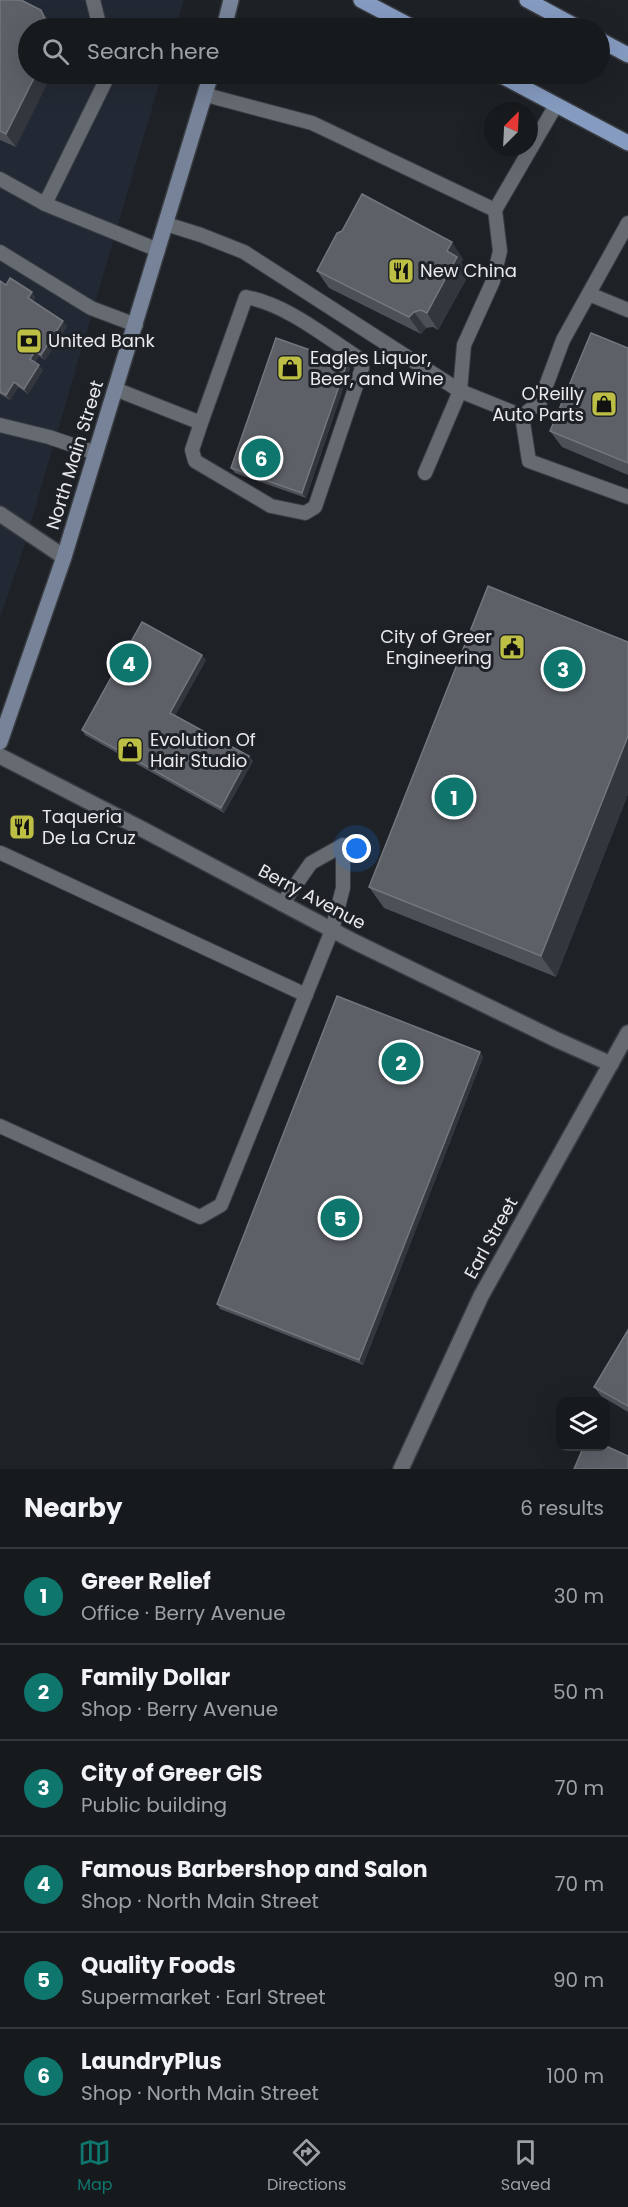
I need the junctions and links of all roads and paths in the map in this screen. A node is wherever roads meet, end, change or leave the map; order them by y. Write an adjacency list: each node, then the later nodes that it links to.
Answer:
1 (93, 0): 5 (lane)
2 (231, 0): 6 (main road)
3 (361, 0): 7 (main road)
4 (527, 0): 8 (main road)
5 (98, 18)
6 (226, 18)
7 (395, 18)
8 (560, 18)
9 (610, 45): 10 (main road)
10 (628, 55)
11 (104, 84): 18 (lane)
12 (209, 84): 14 (main road, North Main Street)
13 (517, 84): 15 (main road)
14 (206, 95): 19 (lane); 21 (main road, North Main Street)
15 (556, 105): 16 (main road); 19 (lane)
16 (628, 143)
17 (0, 179): 18 (lane)
18 (45, 204): 22 (lane)
19 (495, 210): 28 (lane)
20 (628, 223): 24 (lane)
21 (166, 224): 22 (main road, North Main Street); 28 (lane)
22 (158, 250): 26 (main road, North Main Street)
23 (0, 252): 26 (lane)
24 (589, 294): 25 (lane); 29 (lane)
25 (628, 310)
26 (135, 324): 27 (main road, North Main Street)
27 (116, 389): 30 (lane); 32 (main road, North Main Street)
28 (460, 391): 29 (lane); 33 (lane)
29 (522, 416): 34 (lane)
30 (201, 423): 30 (lane)
31 (0, 425): 32 (lane)
32 (96, 453): 36 (main road, North Main Street)
33 (425, 473)
34 (628, 496)
35 (0, 514): 36 (street)
36 (64, 557): 37 (main road, North Main Street)
37 (0, 742)
38 (0, 756): 40 (street, Berry Avenue)
39 (0, 854): 42 (lane)
40 (282, 904): 41 (street, Berry Avenue); 41 (lane)
41 (332, 930): 42 (lane); 44 (street, Berry Avenue)
42 (306, 995): 45 (lane)
43 (628, 1033): 44 (street, Earl Street)
44 (611, 1064): 46 (street, Earl Street)
45 (0, 1126)
46 (401, 1469)

